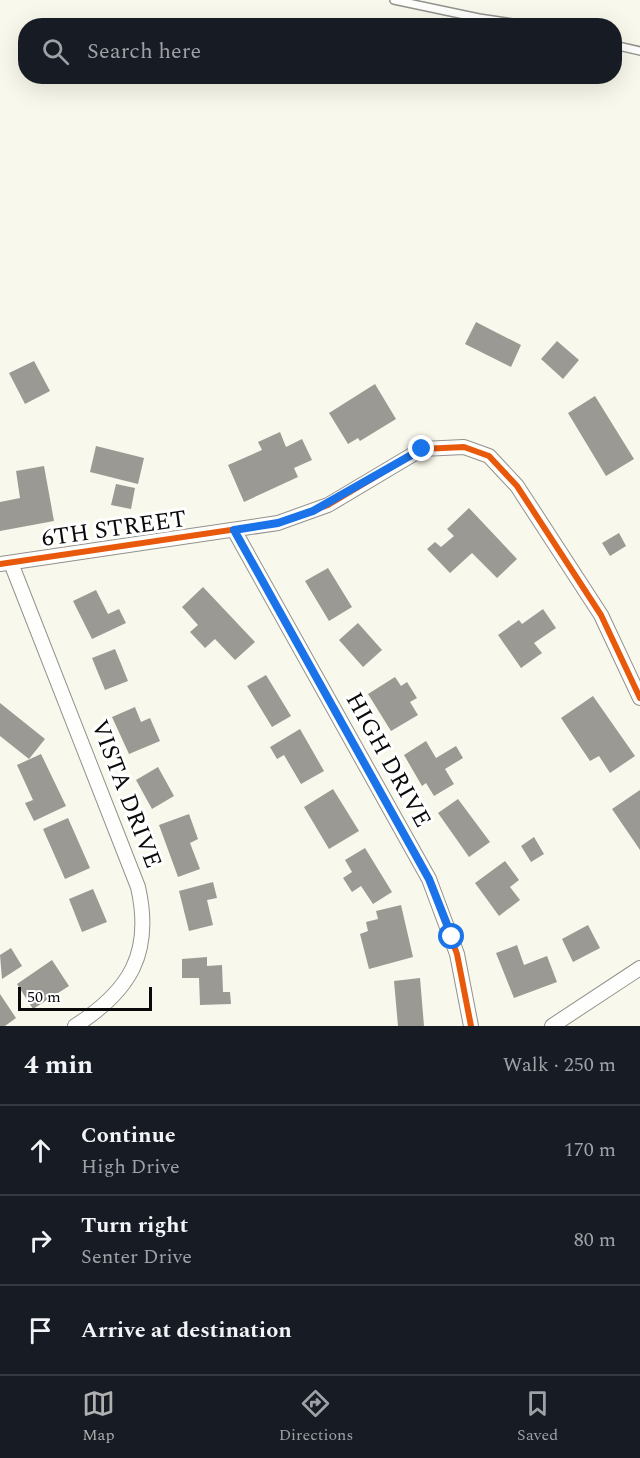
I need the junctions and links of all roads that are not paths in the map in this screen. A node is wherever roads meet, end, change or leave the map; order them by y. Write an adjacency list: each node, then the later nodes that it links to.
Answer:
1 (394, 0): 2 (lane)
2 (479, 18)
3 (622, 47): 4 (lane)
4 (640, 51)
5 (234, 530): 6 (street, 6TH STREET); 7 (street, 6TH STREET); 10 (street, HIGH DRIVE)
6 (5, 564): 9 (street, VISTA DRIVE)
7 (640, 698)
8 (640, 968): 11 (street)
9 (75, 1026)
10 (471, 1026)
11 (552, 1026)

